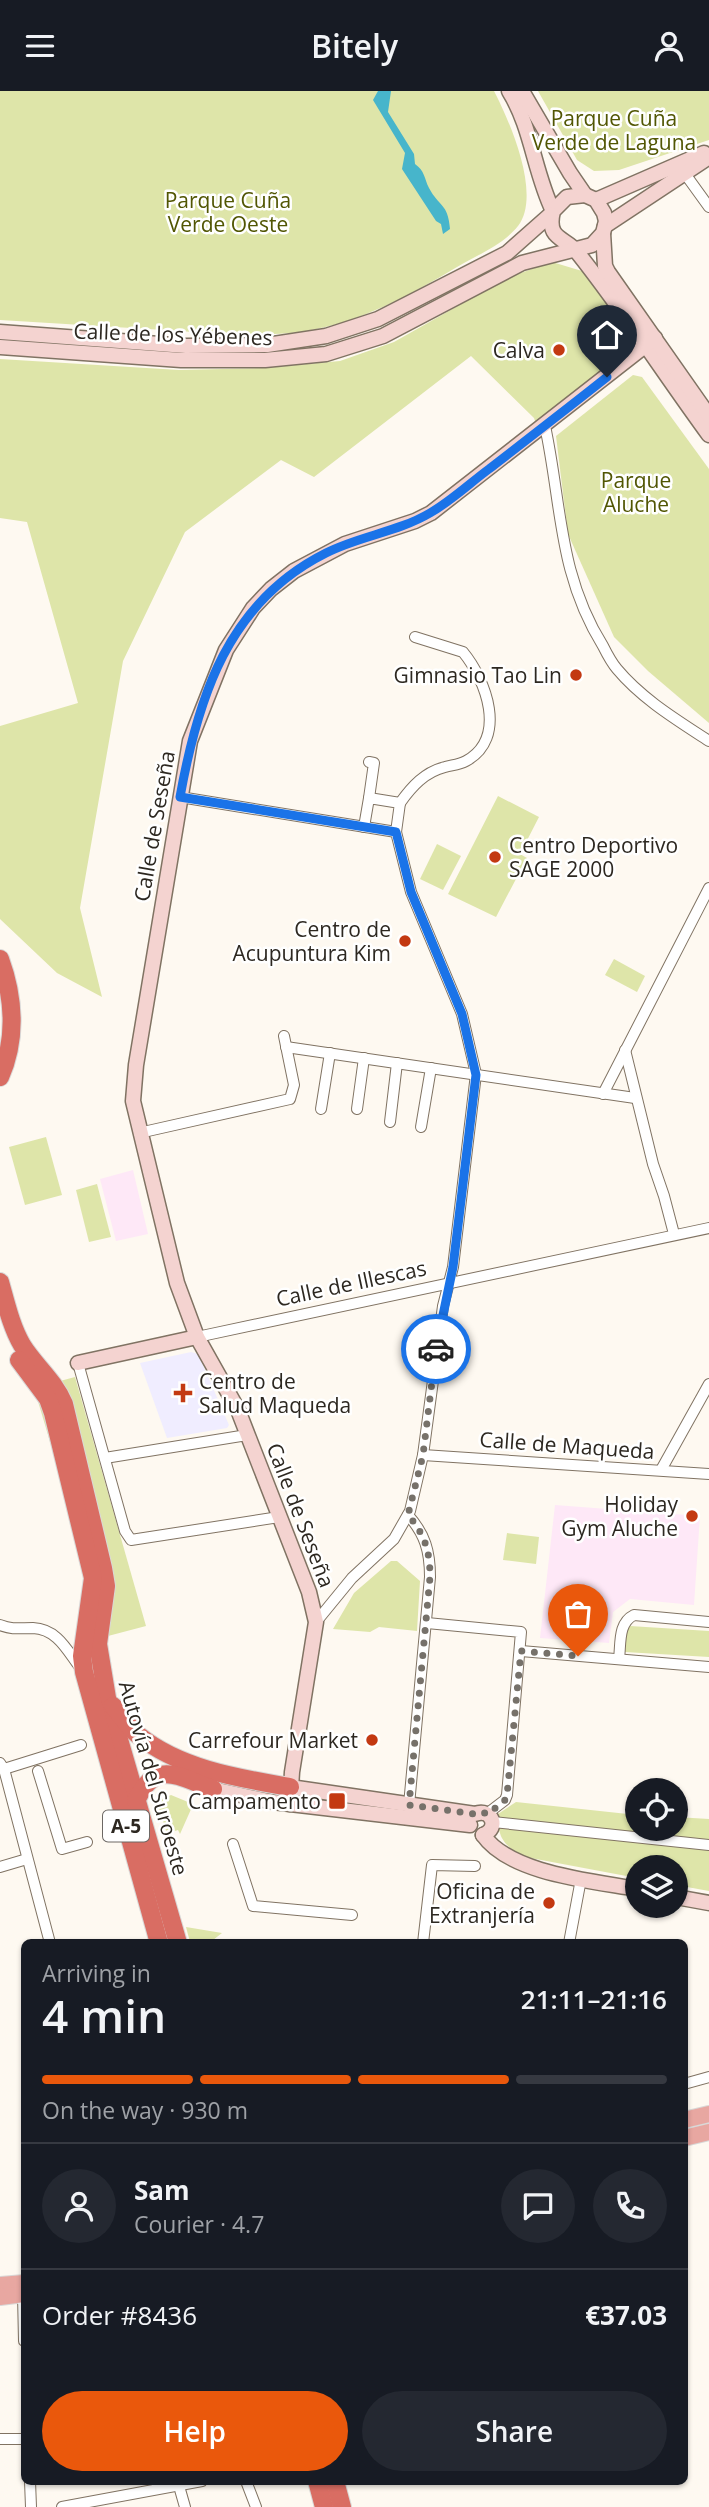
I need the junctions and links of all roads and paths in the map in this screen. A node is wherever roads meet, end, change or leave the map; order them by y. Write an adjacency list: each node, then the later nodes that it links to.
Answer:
1 (509, 91): 8 (street)
2 (522, 91): 6 (street)
3 (709, 151): 5 (street, Calle de los Yébenes)
4 (709, 157): 5 (street, Calle de los Yébenes)
5 (681, 168): 6 (street, Calle de los Yébenes); 7 (street); 9 (street, Calle de los Yébenes)
6 (590, 197): 8 (street); 9 (street)
7 (709, 207)
8 (555, 209): 10 (street); 11 (street, Calle de los Yébenes)
9 (604, 230): 10 (street, Calle de los Yébenes); 12 (street)
10 (573, 248): 12 (street); 13 (street, Calle de los Yébenes)
11 (0, 332)
12 (650, 343): 14 (street); 15 (street, Calle de Seseña); 16 (street)
13 (0, 347)
14 (709, 416)
15 (545, 426): 18 (street); 20 (street, Calle de Seseña)
16 (709, 435)
17 (415, 637): 22 (street)
18 (709, 741)
19 (369, 762): 21 (street)
20 (180, 797): 23 (street); 40 (street, Calle de Seseña)
21 (369, 798): 22 (street); 23 (street)
22 (400, 803): 24 (street)
23 (364, 827): 24 (street)
24 (396, 832): 32 (street)
25 (709, 888): 27 (street)
26 (0, 959): 33 (highway)
27 (625, 1049): 34 (street); 35 (street)
28 (330, 1053): 29 (street); 36 (street); 40 (street)
29 (365, 1058): 30 (street); 37 (street)
30 (397, 1063): 31 (street); 38 (street)
31 (430, 1068): 32 (street); 39 (street)
32 (476, 1075): 34 (street); 44 (street)
33 (0, 1077)
34 (603, 1094): 35 (street)
35 (635, 1098): 42 (street)
36 (321, 1109)
37 (357, 1109)
38 (390, 1122)
39 (421, 1127)
40 (139, 1133): 46 (street, Calle de Seseña)
41 (709, 1228): 42 (street, Calle de Illescas)
42 (674, 1234): 44 (street, Calle de Illescas)
43 (0, 1282): 63 (highway)
44 (448, 1285): 46 (street, Calle de Illescas); 50 (street)
45 (0, 1313): 63 (highway)
46 (197, 1338): 47 (street, Calle de Illescas); 49 (street, Calle de Seseña)
47 (78, 1363): 51 (street)
48 (709, 1384): 52 (street)
49 (247, 1435): 51 (street); 55 (street, Calle de Seseña)
50 (423, 1455): 52 (street, Calle de Maqueda); 54 (street)
51 (105, 1458): 55 (street)
52 (661, 1470): 53 (street, Calle de Maqueda)
53 (709, 1474)
54 (408, 1515): 56 (street); 58 (street)
55 (279, 1517): 56 (street, Calle de Seseña)
56 (317, 1622): 70 (street, Calle de Seseña)
57 (709, 1622): 61 (street)
58 (427, 1623): 60 (street); 72 (street)
59 (0, 1625): 63 (street)
60 (521, 1651): 61 (street); 73 (street)
61 (619, 1659): 62 (street)
62 (709, 1667)
63 (92, 1669): 64 (highway, Autovía del Suroeste / A-5); 86 (highway, Autovía del Suroeste / A-5)
64 (107, 1697): 68 (highway); 71 (highway, Autovía del Suroeste / A-5)
65 (81, 1745): 66 (street)
66 (2, 1766): 77 (street)
67 (38, 1771): 74 (street)
68 (195, 1774): 69 (highway); 70 (highway); 71 (highway)
69 (213, 1789): 70 (street)
70 (290, 1796): 72 (street); 73 (street)
71 (136, 1801): 87 (highway, Autovía del Suroeste / A-5)
72 (409, 1805): 73 (street)
73 (481, 1819): 76 (street); 80 (street)
74 (87, 1842)
75 (233, 1844): 84 (street)
76 (709, 1845)
77 (27, 1859): 79 (street); 85 (street)
78 (475, 1866): 88 (street)
79 (0, 1867)
80 (581, 1879): 81 (street); 89 (street)
81 (625, 1887)
82 (688, 1899): 83 (street)
83 (709, 1903)
84 (352, 1915)
85 (49, 1939)
86 (158, 1939)
87 (177, 1939)
88 (423, 1939)
89 (570, 1939)
90 (706, 2079): 91 (street)
91 (688, 2083)
92 (702, 2117): 93 (street)
93 (688, 2129)
94 (709, 2132): 95 (main road)
95 (688, 2137)
96 (0, 2285): 97 (main road)
97 (21, 2289)
98 (21, 2291): 99 (main road)
99 (0, 2297)
100 (0, 2439): 101 (street)
101 (21, 2439)
102 (30, 2485): 108 (street)
103 (184, 2485): 107 (street)
104 (248, 2485): 111 (street)
105 (318, 2485): 112 (highway)
106 (336, 2485): 113 (highway)
107 (179, 2486): 109 (street); 110 (street)
108 (31, 2507)
109 (62, 2507)
110 (186, 2507)
111 (256, 2507)
112 (324, 2507)
113 (342, 2507)

